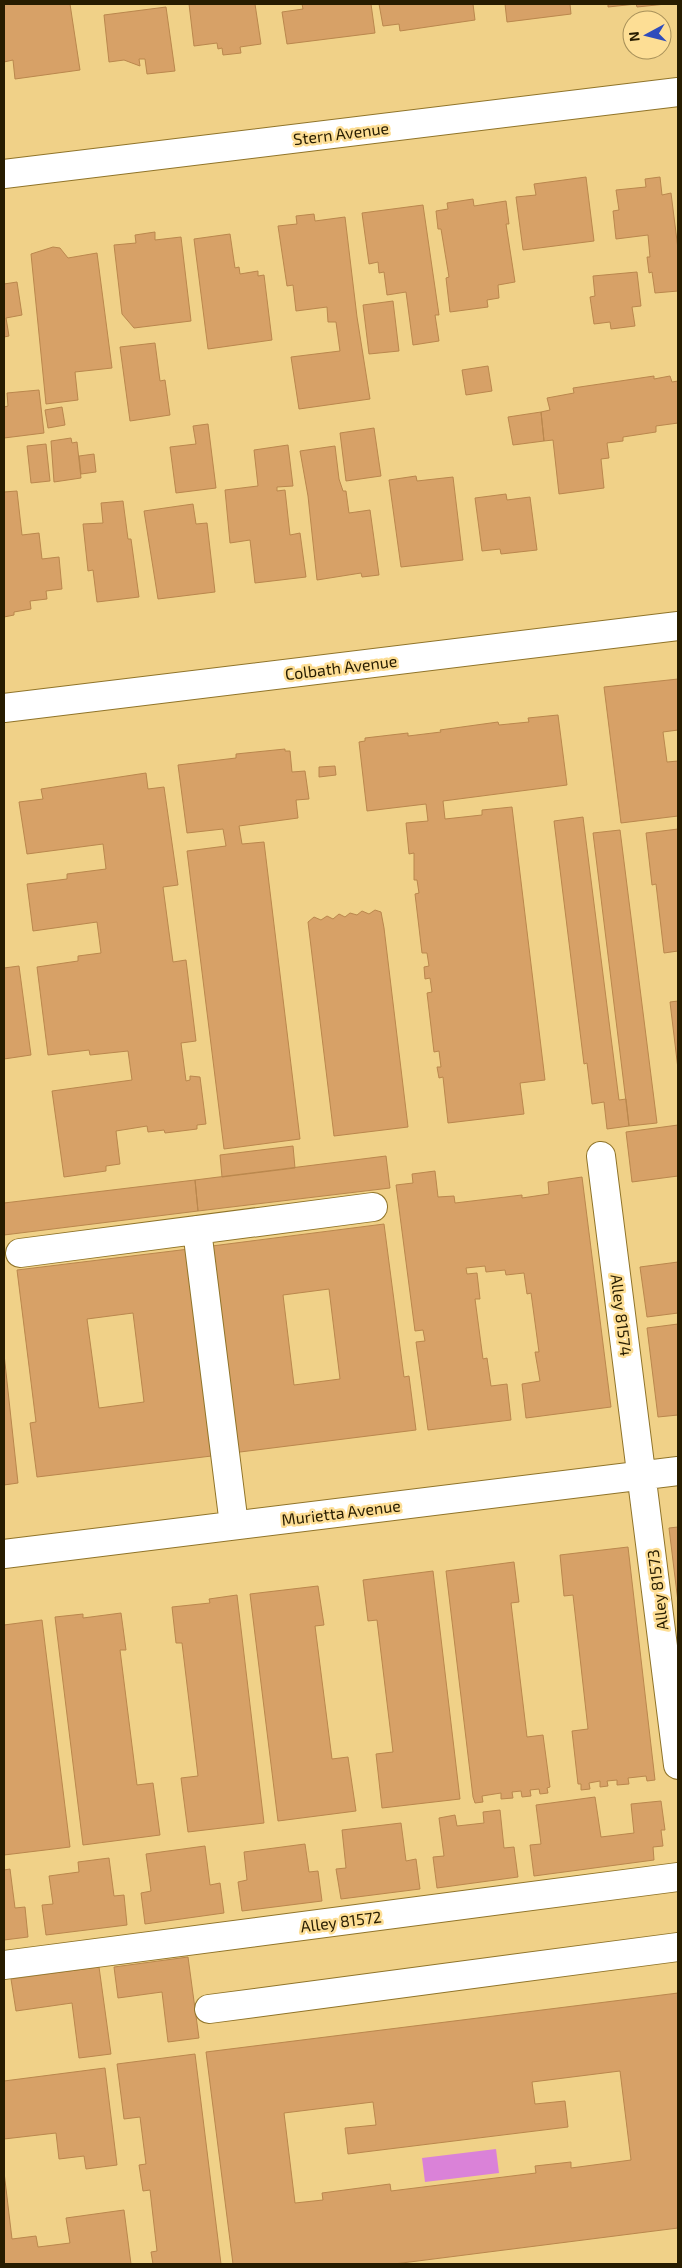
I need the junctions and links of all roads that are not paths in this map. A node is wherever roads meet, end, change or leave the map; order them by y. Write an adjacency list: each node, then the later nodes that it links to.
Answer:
1 (678, 92): 2 (street, Stern Avenue)
2 (4, 174)
3 (678, 626): 4 (street, Colbath Avenue)
4 (4, 708)
5 (602, 1156): 10 (street, Alley 81574)
6 (373, 1207): 7 (street)
7 (197, 1230): 8 (street); 11 (street)
8 (20, 1253)
9 (678, 1471): 10 (street, Murietta Avenue)
10 (643, 1475): 11 (street, Murietta Avenue); 13 (street, Alley 81573)
11 (234, 1525): 12 (street, Murietta Avenue)
12 (4, 1554)
13 (678, 1765)
14 (678, 1877): 16 (street, Alley 81572)
15 (678, 1947): 17 (street)
16 (4, 1965)
17 (209, 2009)

